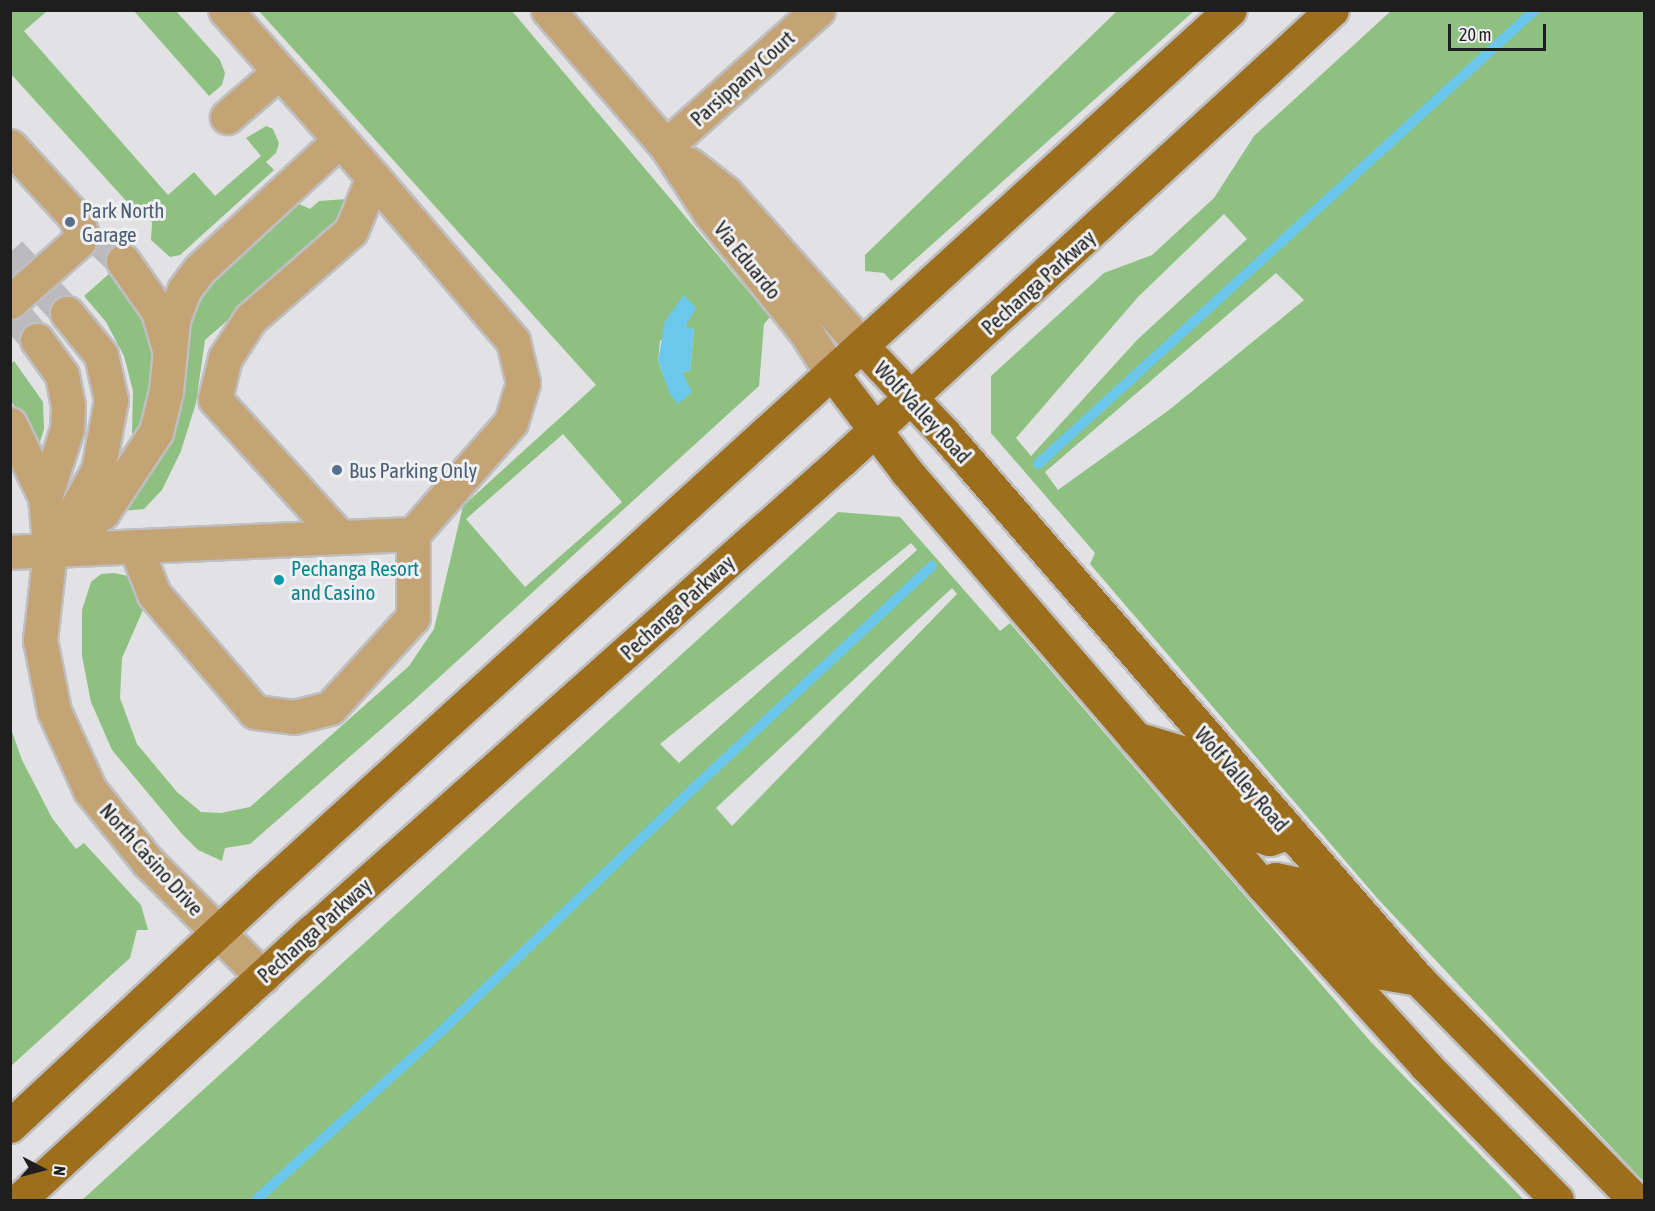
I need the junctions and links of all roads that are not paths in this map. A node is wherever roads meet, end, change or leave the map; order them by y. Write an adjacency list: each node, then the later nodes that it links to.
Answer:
1 (225, 10): 6 (street)
2 (548, 10): 10 (street, Via Eduardo)
3 (818, 10): 10 (street, Parsippany Court)
4 (1230, 10): 16 (main road)
5 (1332, 10): 19 (main road, Pechanga Parkway)
6 (279, 72): 7 (street); 8 (street)
7 (227, 117)
8 (340, 140): 11 (street); 17 (street)
9 (10, 146): 13 (street)
10 (666, 146): 16 (street, Via Eduardo); 18 (street, Via Eduardo)
11 (373, 177): 23 (street); 24 (street)
12 (123, 261): 17 (street)
13 (10, 302)
14 (68, 313): 26 (street, North Casino Drive)
15 (37, 340): 22 (street, North Casino Drive)
16 (862, 346): 18 (main road); 19 (main road, Wolf Valley Road)
17 (169, 352): 26 (street)
18 (832, 373): 21 (main road, Wolf Valley Road); 31 (main road)
19 (909, 397): 21 (main road, Pechanga Parkway); 29 (main road, Wolf Valley Road)
20 (10, 424): 22 (street)
21 (873, 430): 28 (main road, Wolf Valley Road); 32 (main road, Pechanga Parkway)
22 (45, 497): 26 (street, North Casino Drive)
23 (413, 534): 24 (street); 25 (street)
24 (340, 537): 25 (street)
25 (135, 546): 26 (street)
26 (50, 551): 27 (street); 31 (street, North Casino Drive)
27 (10, 552)
28 (1135, 738): 29 (main road); 30 (main road, Wolf Valley Road)
29 (1285, 829): 33 (main road, Wolf Valley Road)
30 (1263, 886): 33 (main road); 36 (main road, Wolf Valley Road)
31 (219, 933): 32 (street, North Casino Drive); 34 (main road)
32 (262, 977): 35 (main road, Pechanga Parkway)
33 (1418, 979): 37 (main road, Wolf Valley Road)
34 (10, 1126)
35 (19, 1200)
36 (1557, 1200)
37 (1635, 1200)

